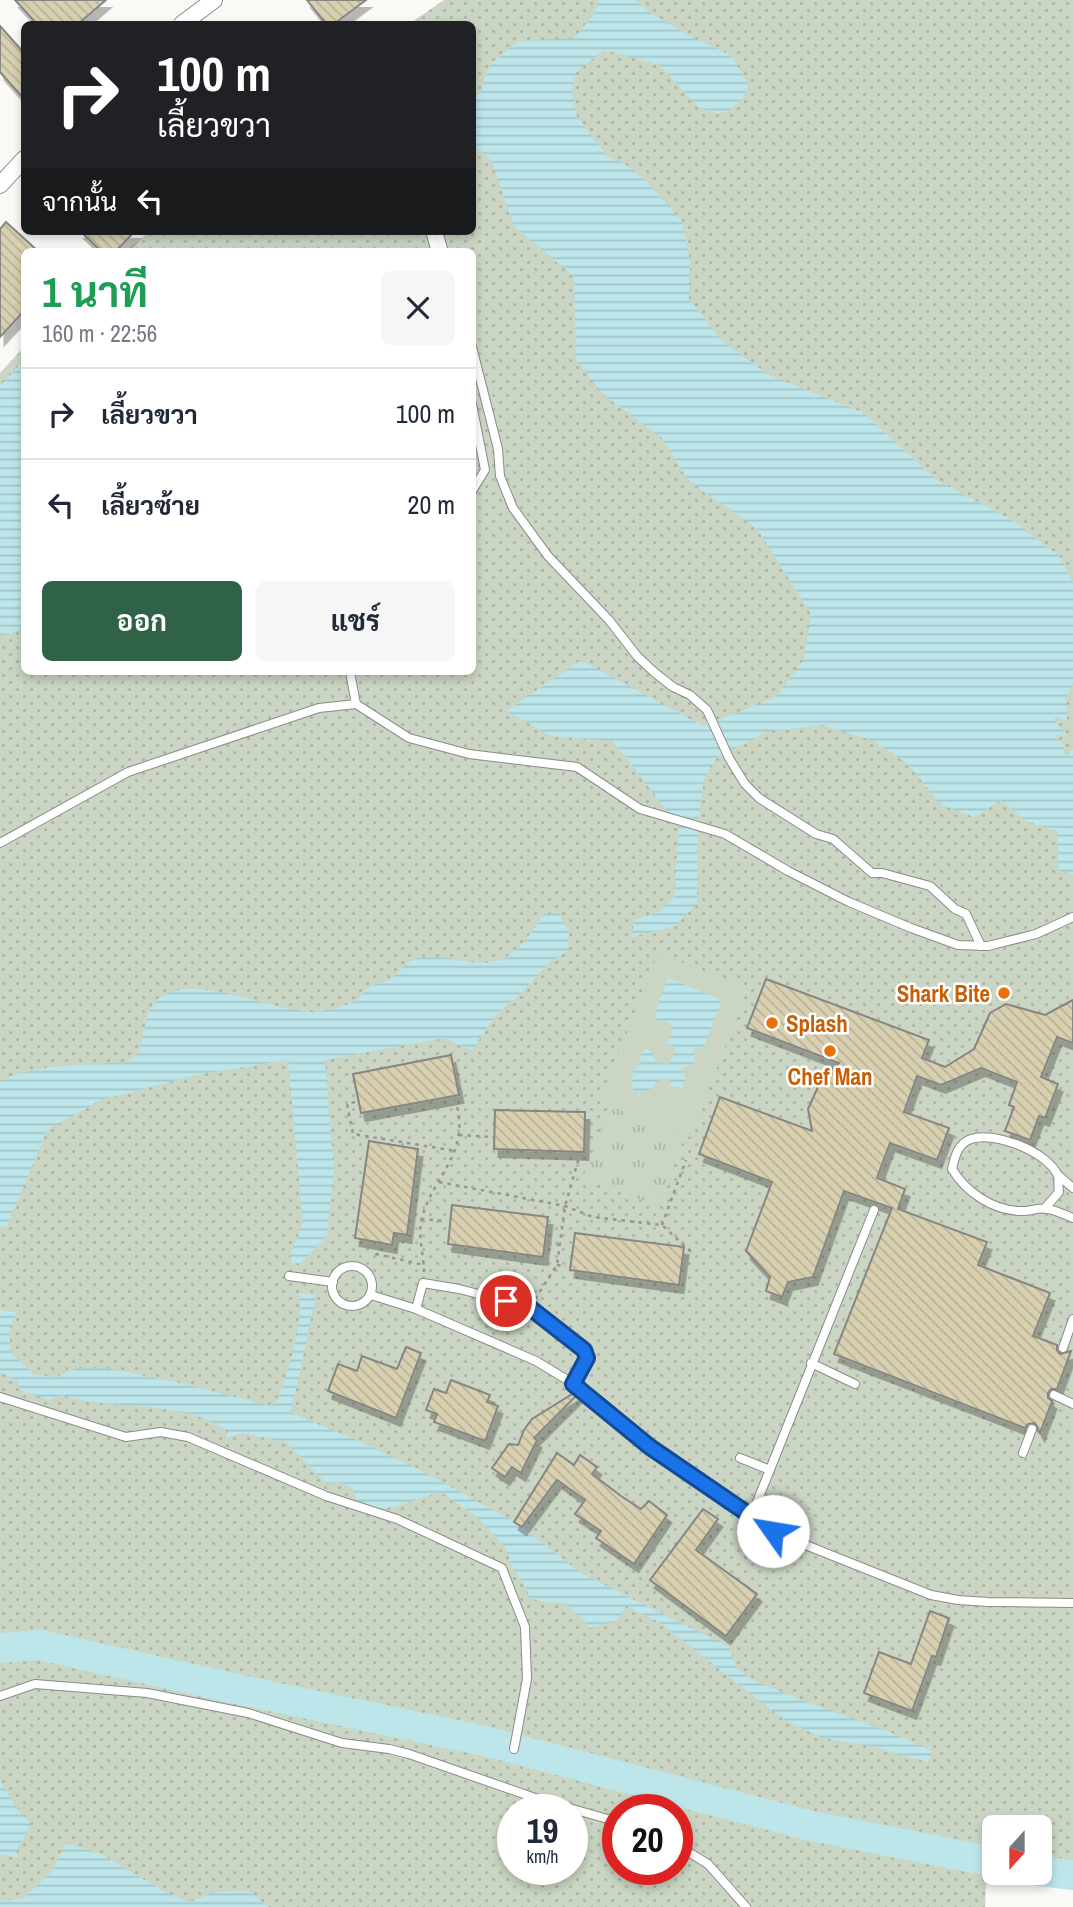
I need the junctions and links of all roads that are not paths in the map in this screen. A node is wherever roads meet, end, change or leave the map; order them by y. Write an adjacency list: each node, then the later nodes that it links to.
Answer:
1 (214, 0): 2 (street)
2 (186, 21)
3 (21, 162): 4 (street)
4 (0, 185)
5 (476, 361): 12 (lane)
6 (476, 424): 7 (lane)
7 (476, 485)
8 (351, 675): 9 (lane)
9 (356, 704): 10 (lane); 12 (lane)
10 (0, 843)
11 (1073, 917): 12 (lane)
12 (981, 946)
13 (1058, 1175): 14 (lane); 15 (lane); 15 (lane)
14 (1073, 1188)
15 (1045, 1208): 17 (lane)
16 (874, 1210): 24 (lane)
17 (1073, 1218)
18 (289, 1276): 19 (lane)
19 (332, 1282): 20 (lane); 20 (lane)
20 (371, 1295): 21 (lane)
21 (416, 1309): 25 (lane); 25 (lane)
22 (1073, 1319): 23 (lane)
23 (1062, 1348)
24 (811, 1363): 26 (lane); 33 (lane)
25 (573, 1384): 34 (lane)
26 (855, 1384)
27 (1054, 1395): 29 (lane)
28 (0, 1397): 37 (lane)
29 (1073, 1404)
30 (1032, 1429): 31 (lane)
31 (1023, 1453)
32 (740, 1458): 33 (lane)
33 (770, 1469): 34 (lane)
34 (751, 1517): 35 (lane)
35 (1073, 1603)
36 (0, 1696): 38 (lane)
37 (514, 1749)
38 (602, 1817)
39 (693, 1855): 40 (lane)
40 (746, 1907)

